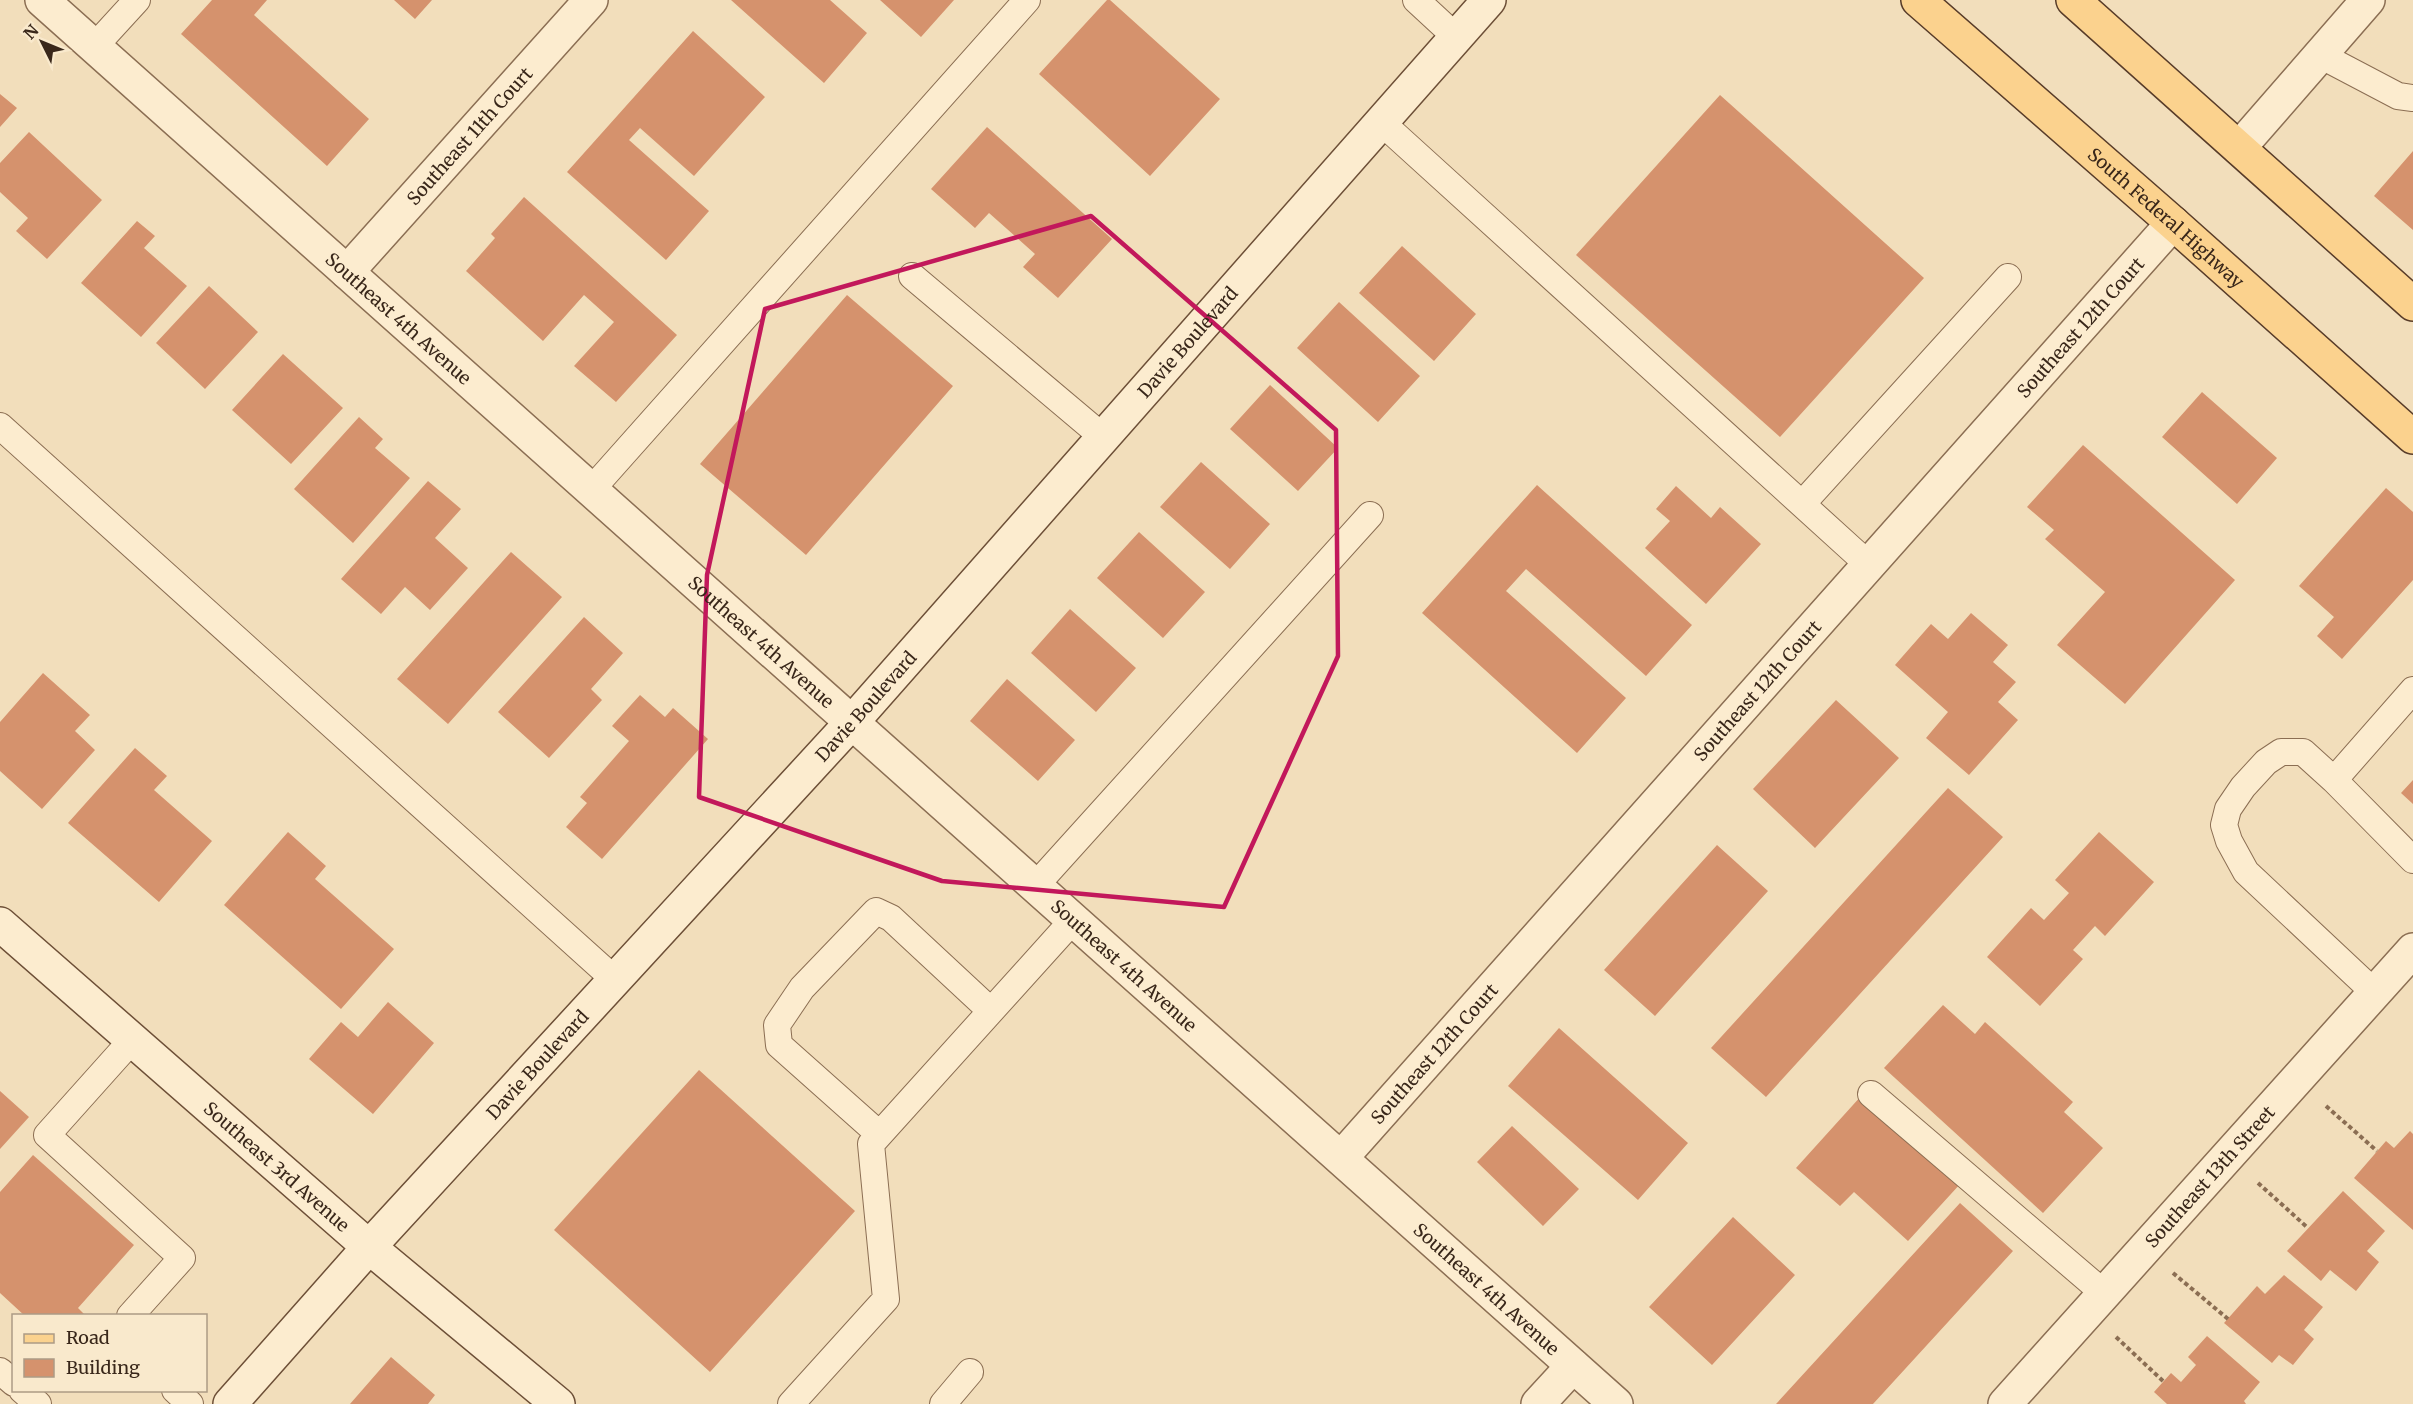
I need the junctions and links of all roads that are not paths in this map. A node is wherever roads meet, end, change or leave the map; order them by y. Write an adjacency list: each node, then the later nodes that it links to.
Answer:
1 (42, 0): 11 (street, Southeast 4th Avenue)
2 (137, 0): 11 (lane)
3 (591, 0): 17 (street, Southeast 11th Court)
4 (1027, 0): 24 (lane)
5 (1416, 0): 10 (lane)
6 (1489, 0): 10 (street, Davie Boulevard)
7 (1918, 0): 16 (main road, South Federal Highway)
8 (2073, 0): 15 (main road)
9 (2368, 0): 12 (street)
10 (1456, 37): 14 (street, Davie Boulevard)
11 (94, 47): 17 (street, Southeast 4th Avenue)
12 (2320, 55): 13 (lane); 15 (street)
13 (2413, 98)
14 (1381, 122): 22 (street, Davie Boulevard); 25 (lane)
15 (2239, 148): 20 (main road)
16 (2173, 223): 23 (main road, South Federal Highway); 27 (street, Southeast 12th Court)
17 (347, 272): 24 (street, Southeast 4th Avenue)
18 (912, 276): 22 (lane)
19 (2008, 277): 25 (lane)
20 (2413, 304)
21 (0, 426): 36 (lane)
22 (1103, 437): 29 (street, Davie Boulevard)
23 (2413, 437)
24 (592, 489): 29 (street, Southeast 4th Avenue)
25 (1802, 504): 27 (lane)
26 (1370, 515): 32 (lane)
27 (1869, 565): 42 (street, Southeast 12th Court)
28 (2413, 690): 30 (lane)
29 (853, 721): 32 (street, Southeast 4th Avenue); 36 (street, Davie Boulevard)
30 (2334, 780): 31 (lane); 37 (lane)
31 (2413, 860)
32 (1036, 885): 33 (street, Southeast 4th Avenue)
33 (1074, 918): 38 (lane); 42 (street, Southeast 4th Avenue)
34 (0, 924): 39 (street, Southeast 3rd Avenue)
35 (2413, 950): 37 (street, Southeast 13th Street)
36 (614, 979): 43 (street, Davie Boulevard)
37 (2374, 993): 44 (street, Southeast 13th Street)
38 (991, 1011): 41 (lane); 41 (lane)
39 (132, 1040): 43 (street, Southeast 3rd Avenue); 45 (lane)
40 (1871, 1094): 44 (lane)
41 (879, 1134): 56 (lane)
42 (1341, 1158): 46 (street, Southeast 4th Avenue)
43 (369, 1247): 54 (street, Davie Boulevard); 55 (street, Southeast 3rd Avenue)
44 (2097, 1303): 60 (street, Southeast 13th Street)
45 (132, 1314)
46 (1573, 1366): 58 (street); 59 (street, Southeast 4th Avenue)
47 (0, 1371): 49 (lane)
48 (970, 1372): 57 (lane)
49 (12, 1381)
50 (24, 1392): 52 (lane)
51 (177, 1392): 53 (lane)
52 (38, 1404)
53 (190, 1404)
54 (230, 1404)
55 (558, 1404)
56 (791, 1404)
57 (943, 1404)
58 (1538, 1404)
59 (1616, 1404)
60 (2005, 1404)

